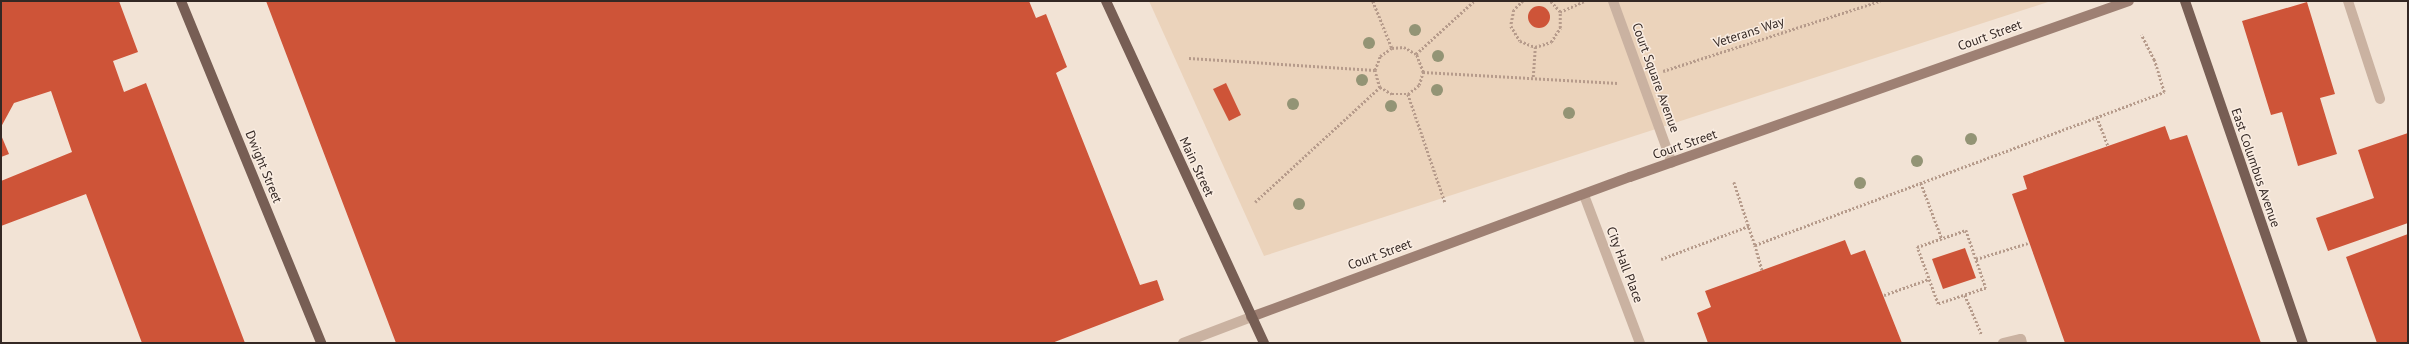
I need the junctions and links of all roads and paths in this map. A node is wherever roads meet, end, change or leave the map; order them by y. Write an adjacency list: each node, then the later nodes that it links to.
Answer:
1 (181, 1): 46 (main road, Dwight Street)
2 (1107, 1): 45 (main road, Main Street)
3 (1373, 1): 17 (path)
4 (1474, 1): 18 (path)
5 (1523, 1): 13 (path)
6 (1550, 1): 14 (path)
7 (1586, 1): 14 (path)
8 (1613, 1): 23 (street, Court Square Avenue)
9 (1880, 1): 23 (path, Veterans Way)
10 (2129, 1): 29 (main road, Court Street)
11 (2185, 1): 53 (main road, East Columbus Avenue)
12 (2348, 1): 26 (street)
13 (1518, 2): 16 (path)
14 (1560, 12): 16 (path)
15 (2141, 34): 27 (path)
16 (1535, 47): 22 (path)
17 (1392, 48): 18 (path); 20 (path)
18 (1416, 54): 21 (path)
19 (1189, 58): 20 (path)
20 (1374, 70): 24 (path)
21 (1423, 72): 22 (path); 25 (path)
22 (1533, 77): 23 (path, Veterans Way)
23 (1641, 78): 29 (street, Court Square Avenue)
24 (1380, 87): 25 (path); 33 (path)
25 (1408, 94): 34 (path)
26 (2380, 99)
27 (2097, 117): 28 (path); 31 (path)
28 (2108, 146)
29 (1672, 163): 32 (main road, Court Street)
30 (1734, 182): 35 (path)
31 (1920, 183): 36 (path); 38 (path)
32 (1584, 195): 45 (main road, Court Street); 49 (street, City Hall Place)
33 (1255, 202)
34 (1445, 202)
35 (1749, 226): 38 (path); 39 (path)
36 (1942, 239): 40 (path); 42 (path)
37 (2028, 243): 40 (path)
38 (1755, 245): 41 (path)
39 (1661, 259)
40 (1976, 259): 44 (path)
41 (1762, 270)
42 (1929, 279): 43 (path); 44 (path)
43 (1884, 295)
44 (1965, 295): 50 (path)
45 (1251, 318): 47 (street); 48 (main road, Main Street)
46 (321, 343)
47 (1183, 343)
48 (1264, 343)
49 (1640, 343)
50 (1985, 343)
51 (2003, 343): 52 (street)
52 (2022, 343)
53 (2303, 343)

